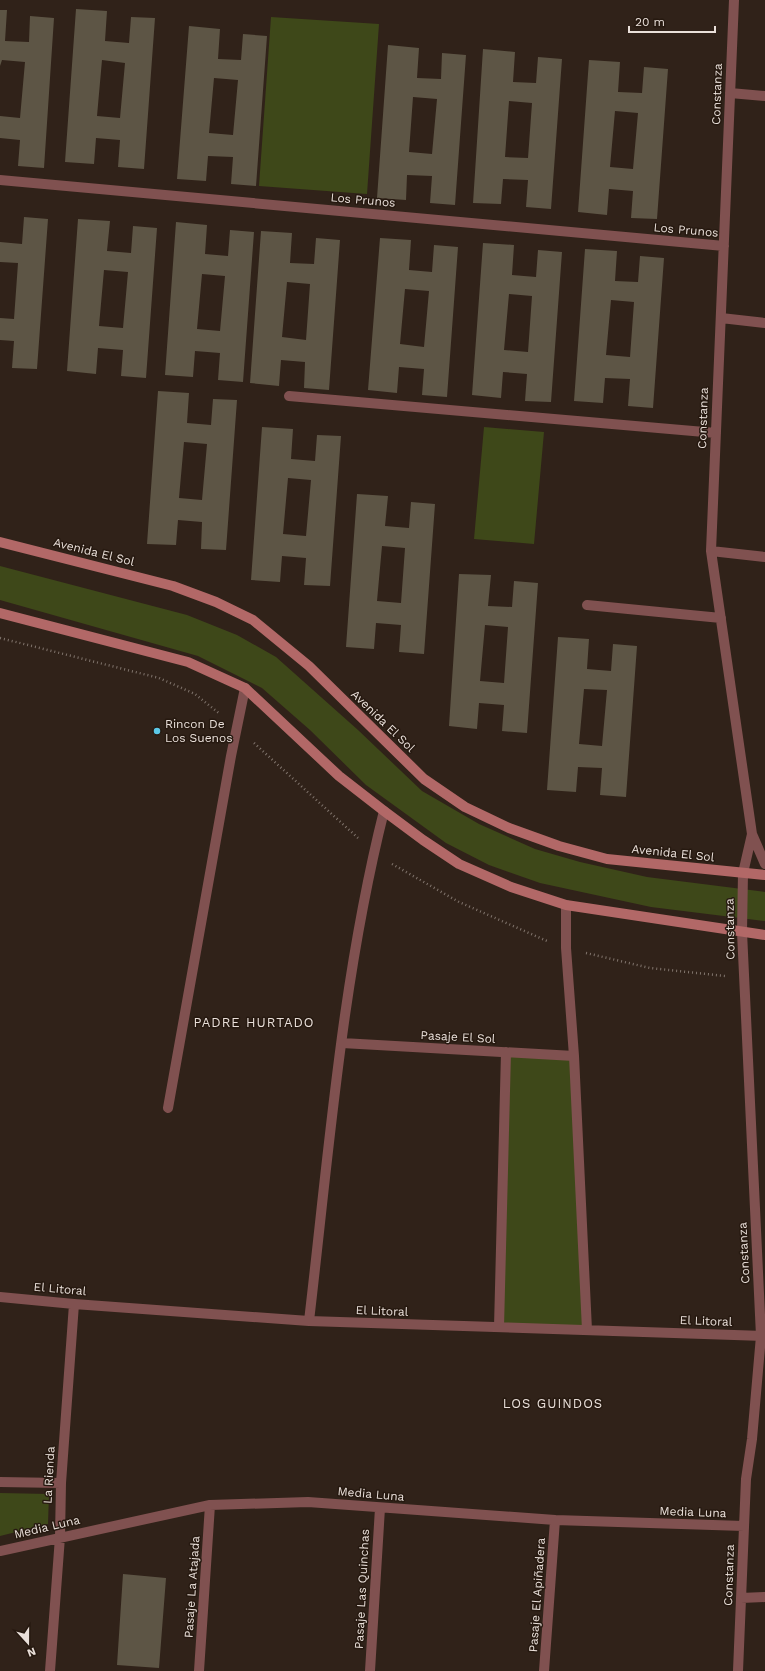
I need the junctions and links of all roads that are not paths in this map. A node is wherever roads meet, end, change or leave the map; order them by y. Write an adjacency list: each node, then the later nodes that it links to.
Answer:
1 (734, 0): 2 (street, Constanza)
2 (730, 93): 3 (street); 5 (street, Constanza)
3 (765, 96)
4 (0, 180): 5 (street, Los Prunos)
5 (724, 246): 6 (street, Constanza)
6 (721, 318): 7 (street); 9 (street, Constanza)
7 (765, 324)
8 (289, 396): 9 (street)
9 (716, 433): 11 (street, Constanza)
10 (0, 542): 20 (main road, Avenida El Sol)
11 (711, 551): 12 (street); 15 (street, Constanza)
12 (765, 557)
13 (587, 605): 15 (street)
14 (0, 613): 16 (main road)
15 (721, 618): 18 (street, Constanza)
16 (245, 688): 17 (main road); 28 (street)
17 (384, 811): 22 (main road); 25 (street)
18 (752, 834): 19 (street, Constanza); 20 (street, Constanza)
19 (765, 864)
20 (743, 873): 21 (main road, Avenida El Sol); 23 (street, Constanza)
21 (765, 875)
22 (566, 905): 23 (main road); 27 (street)
23 (742, 932): 24 (main road); 34 (street, Constanza)
24 (765, 936)
25 (342, 1043): 26 (street, Pasaje El Sol); 31 (street)
26 (506, 1052): 27 (street, Pasaje El Sol); 32 (street)
27 (574, 1056): 33 (street)
28 (168, 1108)
29 (0, 1297): 30 (street, El Litoral)
30 (74, 1304): 31 (street, El Litoral); 36 (street, La Rienda)
31 (309, 1321): 32 (street, El Litoral)
32 (499, 1327): 33 (street, El Litoral)
33 (587, 1330): 34 (street, El Litoral)
34 (763, 1336): 40 (street, Constanza)
35 (0, 1482): 36 (street)
36 (61, 1483): 41 (street, La Rienda)
37 (210, 1505): 38 (street, Media Luna); 41 (street, Media Luna); 46 (street, Pasaje La Atajada)
38 (380, 1508): 39 (street, Media Luna); 47 (street, Pasaje Las Quinchas)
39 (554, 1520): 40 (street, Media Luna); 48 (street, Pasaje El Apiñadera)
40 (744, 1526): 43 (street, Constanza)
41 (60, 1537): 42 (street, Media Luna); 45 (street, La Rienda)
42 (0, 1551)
43 (741, 1598): 44 (street); 49 (street, Constanza)
44 (765, 1598)
45 (50, 1671)
46 (199, 1671)
47 (370, 1671)
48 (544, 1671)
49 (738, 1671)

